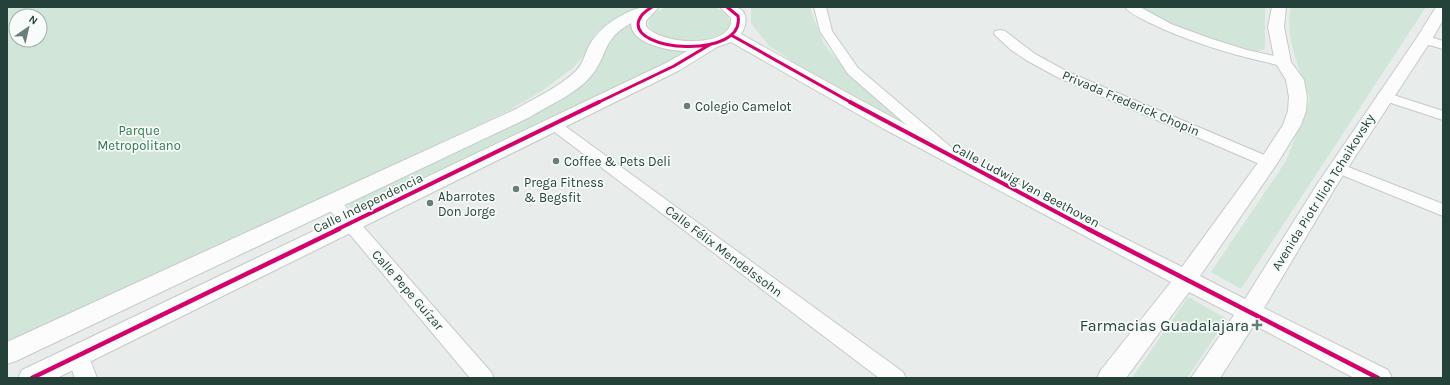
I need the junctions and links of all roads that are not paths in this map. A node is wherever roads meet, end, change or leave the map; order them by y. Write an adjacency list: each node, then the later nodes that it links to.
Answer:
1 (820, 7): 16 (street)
2 (1131, 7): 12 (street)
3 (1279, 7): 12 (street)
4 (1443, 7): 9 (street, Avenida Piotr Ilich Tchaikovsky)
5 (649, 9): 10 (street); 19 (street, Calle Independencia)
6 (735, 10): 8 (street)
7 (1000, 34): 17 (street, Privada Frederick Chopin)
8 (731, 35): 10 (street); 16 (street, Calle Ludwig Van Beethoven)
9 (1424, 39): 11 (street); 13 (street, Avenida Piotr Ilich Tchaikovsky)
10 (711, 44): 15 (street, Calle Independencia)
11 (1443, 45)
12 (1283, 62): 17 (street)
13 (1384, 96): 14 (street); 18 (street, Avenida Piotr Ilich Tchaikovsky)
14 (1443, 116)
15 (553, 124): 21 (street, Calle Independencia); 29 (street, Calle Félix Mendelssohn)
16 (956, 160): 22 (street, Calle Ludwig Van Beethoven)
17 (1268, 162): 22 (street)
18 (1338, 168): 20 (street); 23 (street, Avenida Piotr Ilich Tchaikovsky)
19 (332, 203): 21 (street, Calle Pepe Guízar); 24 (street, Calle Independencia)
20 (1443, 210)
21 (350, 223): 25 (street, Calle Independencia); 28 (street, Calle Pepe Guízar)
22 (1186, 279): 23 (street, Calle Ludwig Van Beethoven); 30 (street)
23 (1250, 312): 31 (street, Avenida Piotr Ilich Tchaikovsky); 32 (street, Calle Ludwig Van Beethoven)
24 (7, 354)
25 (78, 356): 26 (street, Calle Independencia); 27 (street)
26 (32, 378)
27 (86, 378)
28 (483, 378)
29 (895, 378)
30 (1111, 378)
31 (1204, 378)
32 (1378, 378)

